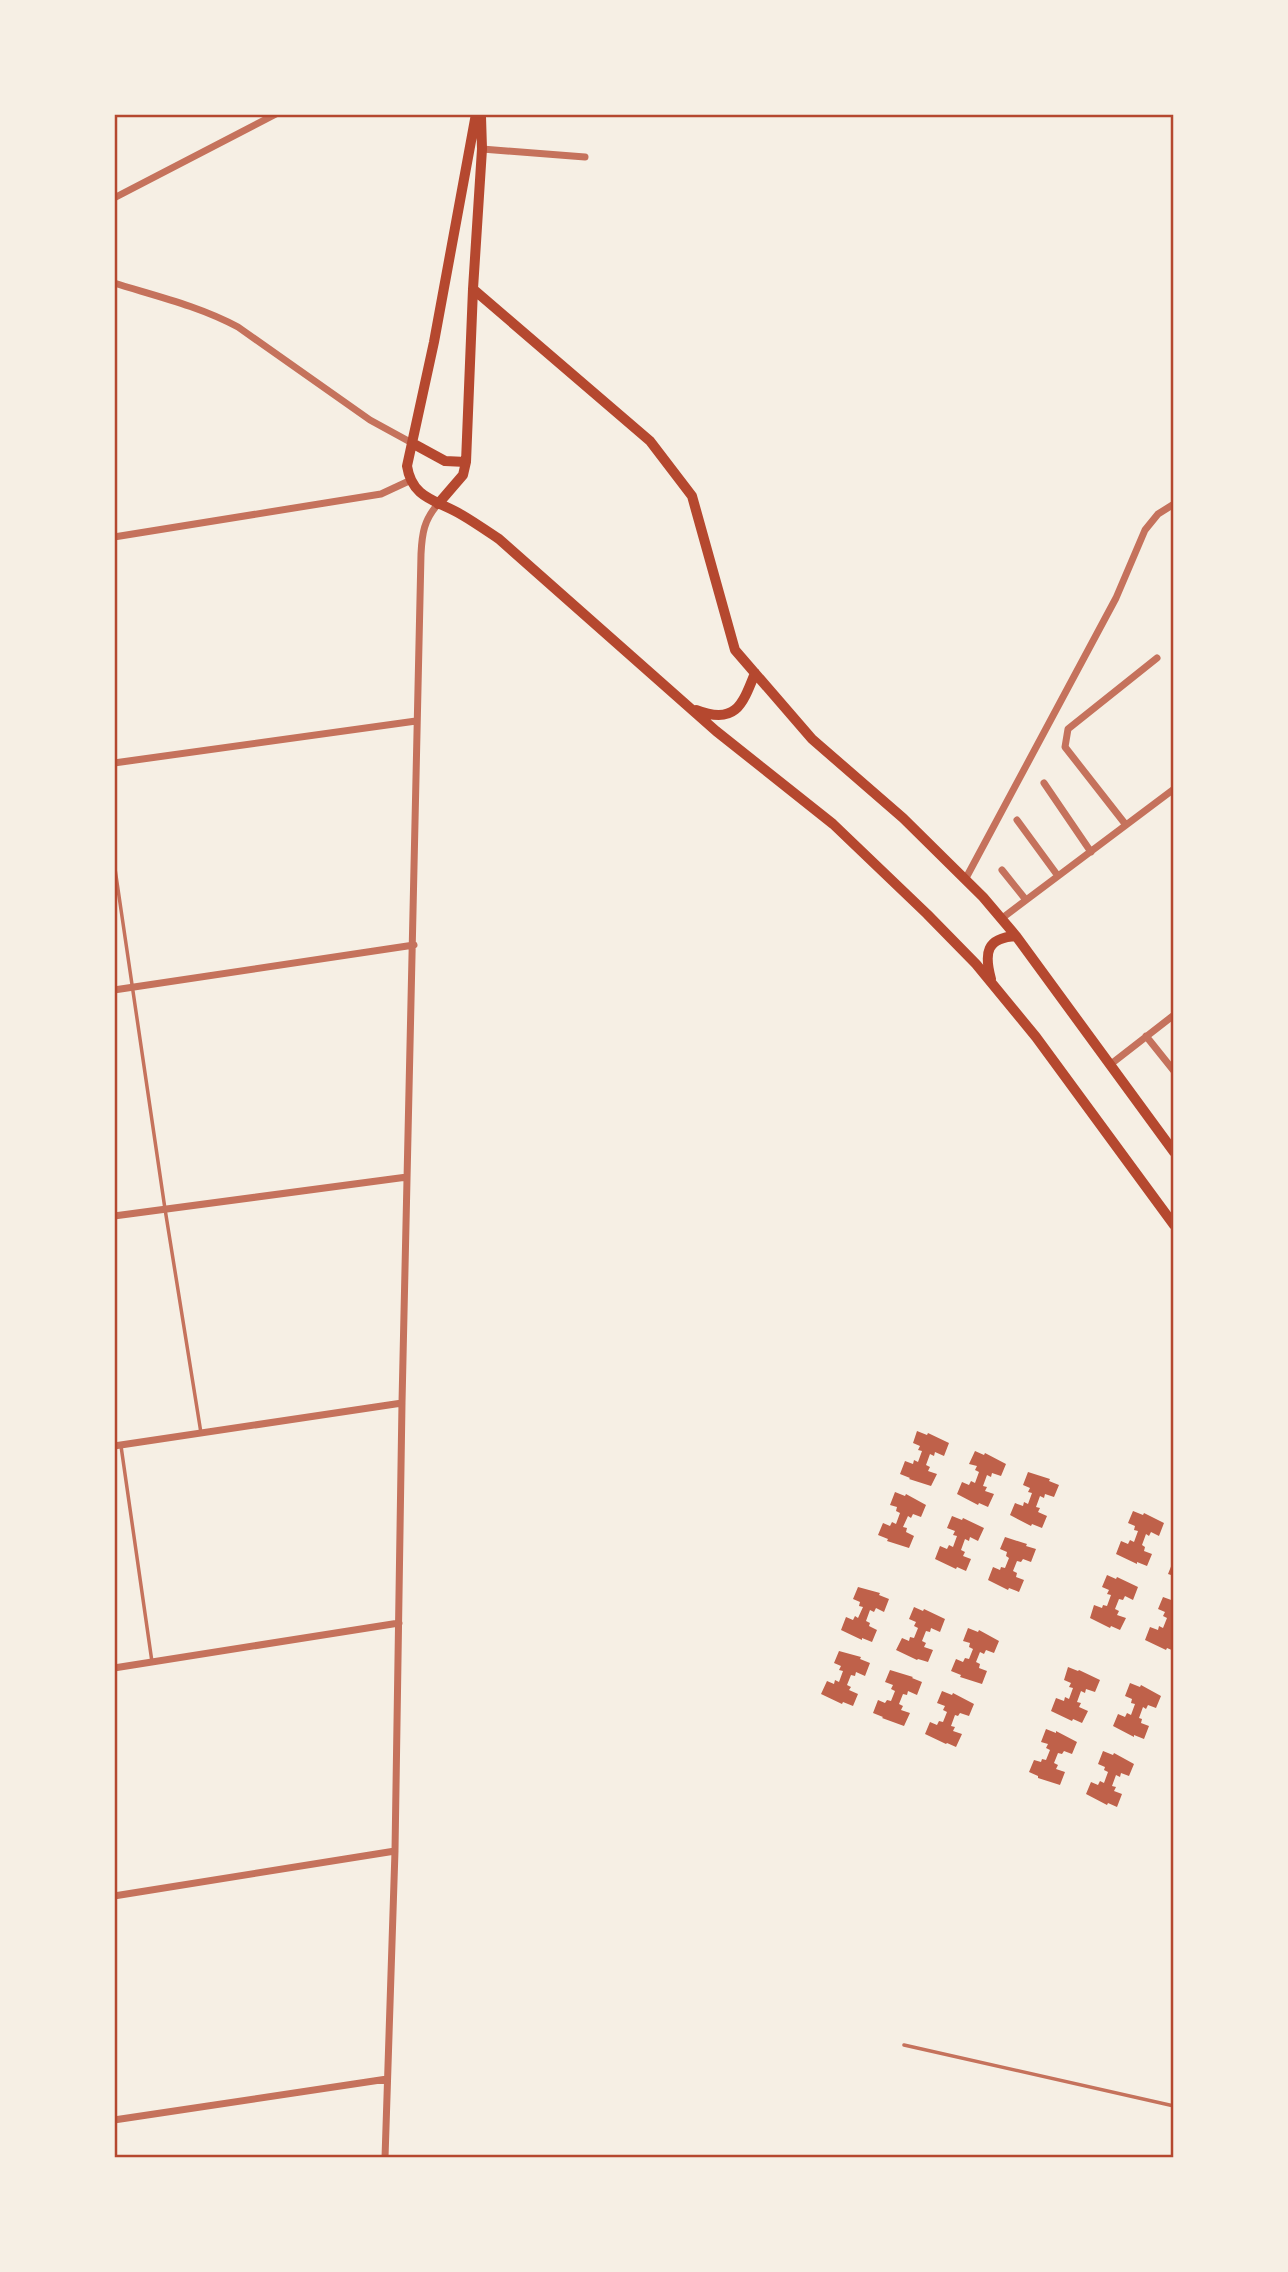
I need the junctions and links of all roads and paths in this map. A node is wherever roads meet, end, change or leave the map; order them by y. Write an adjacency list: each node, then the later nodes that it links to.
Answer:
1 (276, 114): 5 (street)
2 (478, 114): 3 (main road); 8 (main road)
3 (482, 149): 4 (street); 7 (main road)
4 (585, 157)
5 (114, 198)
6 (114, 283): 8 (street)
7 (472, 289): 9 (main road); 15 (main road)
8 (412, 443): 9 (main road); 10 (main road)
9 (466, 462): 11 (main road)
10 (409, 481): 11 (main road); 13 (street)
11 (438, 504): 16 (main road); 17 (street)
12 (1174, 504): 27 (street)
13 (114, 537)
14 (1157, 657): 22 (street)
15 (755, 673): 16 (main road); 27 (main road)
16 (690, 708): 32 (main road)
17 (416, 721): 18 (street); 31 (street)
18 (114, 763)
19 (1044, 783): 23 (street)
20 (1174, 789): 22 (street)
21 (1017, 820): 26 (street)
22 (1126, 825): 23 (street)
23 (1091, 852): 26 (street)
24 (114, 862): 33 (lane)
25 (1002, 870): 28 (street)
26 (1058, 876): 28 (street)
27 (966, 878): 29 (main road)
28 (1026, 900): 29 (street)
29 (1001, 919): 30 (main road)
30 (1017, 936): 32 (main road); 37 (main road)
31 (414, 945): 33 (street); 40 (street)
32 (992, 982): 43 (main road)
33 (133, 988): 34 (street); 41 (lane)
34 (114, 990)
35 (1174, 1015): 36 (street)
36 (1146, 1037): 37 (street); 38 (street)
37 (1111, 1064): 39 (main road)
38 (1174, 1072)
39 (1174, 1152)
40 (407, 1177): 41 (street); 44 (street)
41 (164, 1209): 42 (street); 45 (lane)
42 (114, 1216)
43 (1174, 1226)
44 (402, 1403): 45 (street); 47 (street)
45 (201, 1433): 46 (street)
46 (117, 1445): 48 (lane)
47 (399, 1623): 48 (street); 50 (street)
48 (152, 1662): 49 (street)
49 (114, 1668)
50 (395, 1851): 51 (street); 53 (street)
51 (114, 1896)
52 (904, 2045): 54 (lane)
53 (387, 2079): 55 (street); 56 (street)
54 (1174, 2106)
55 (114, 2120)
56 (385, 2158)

